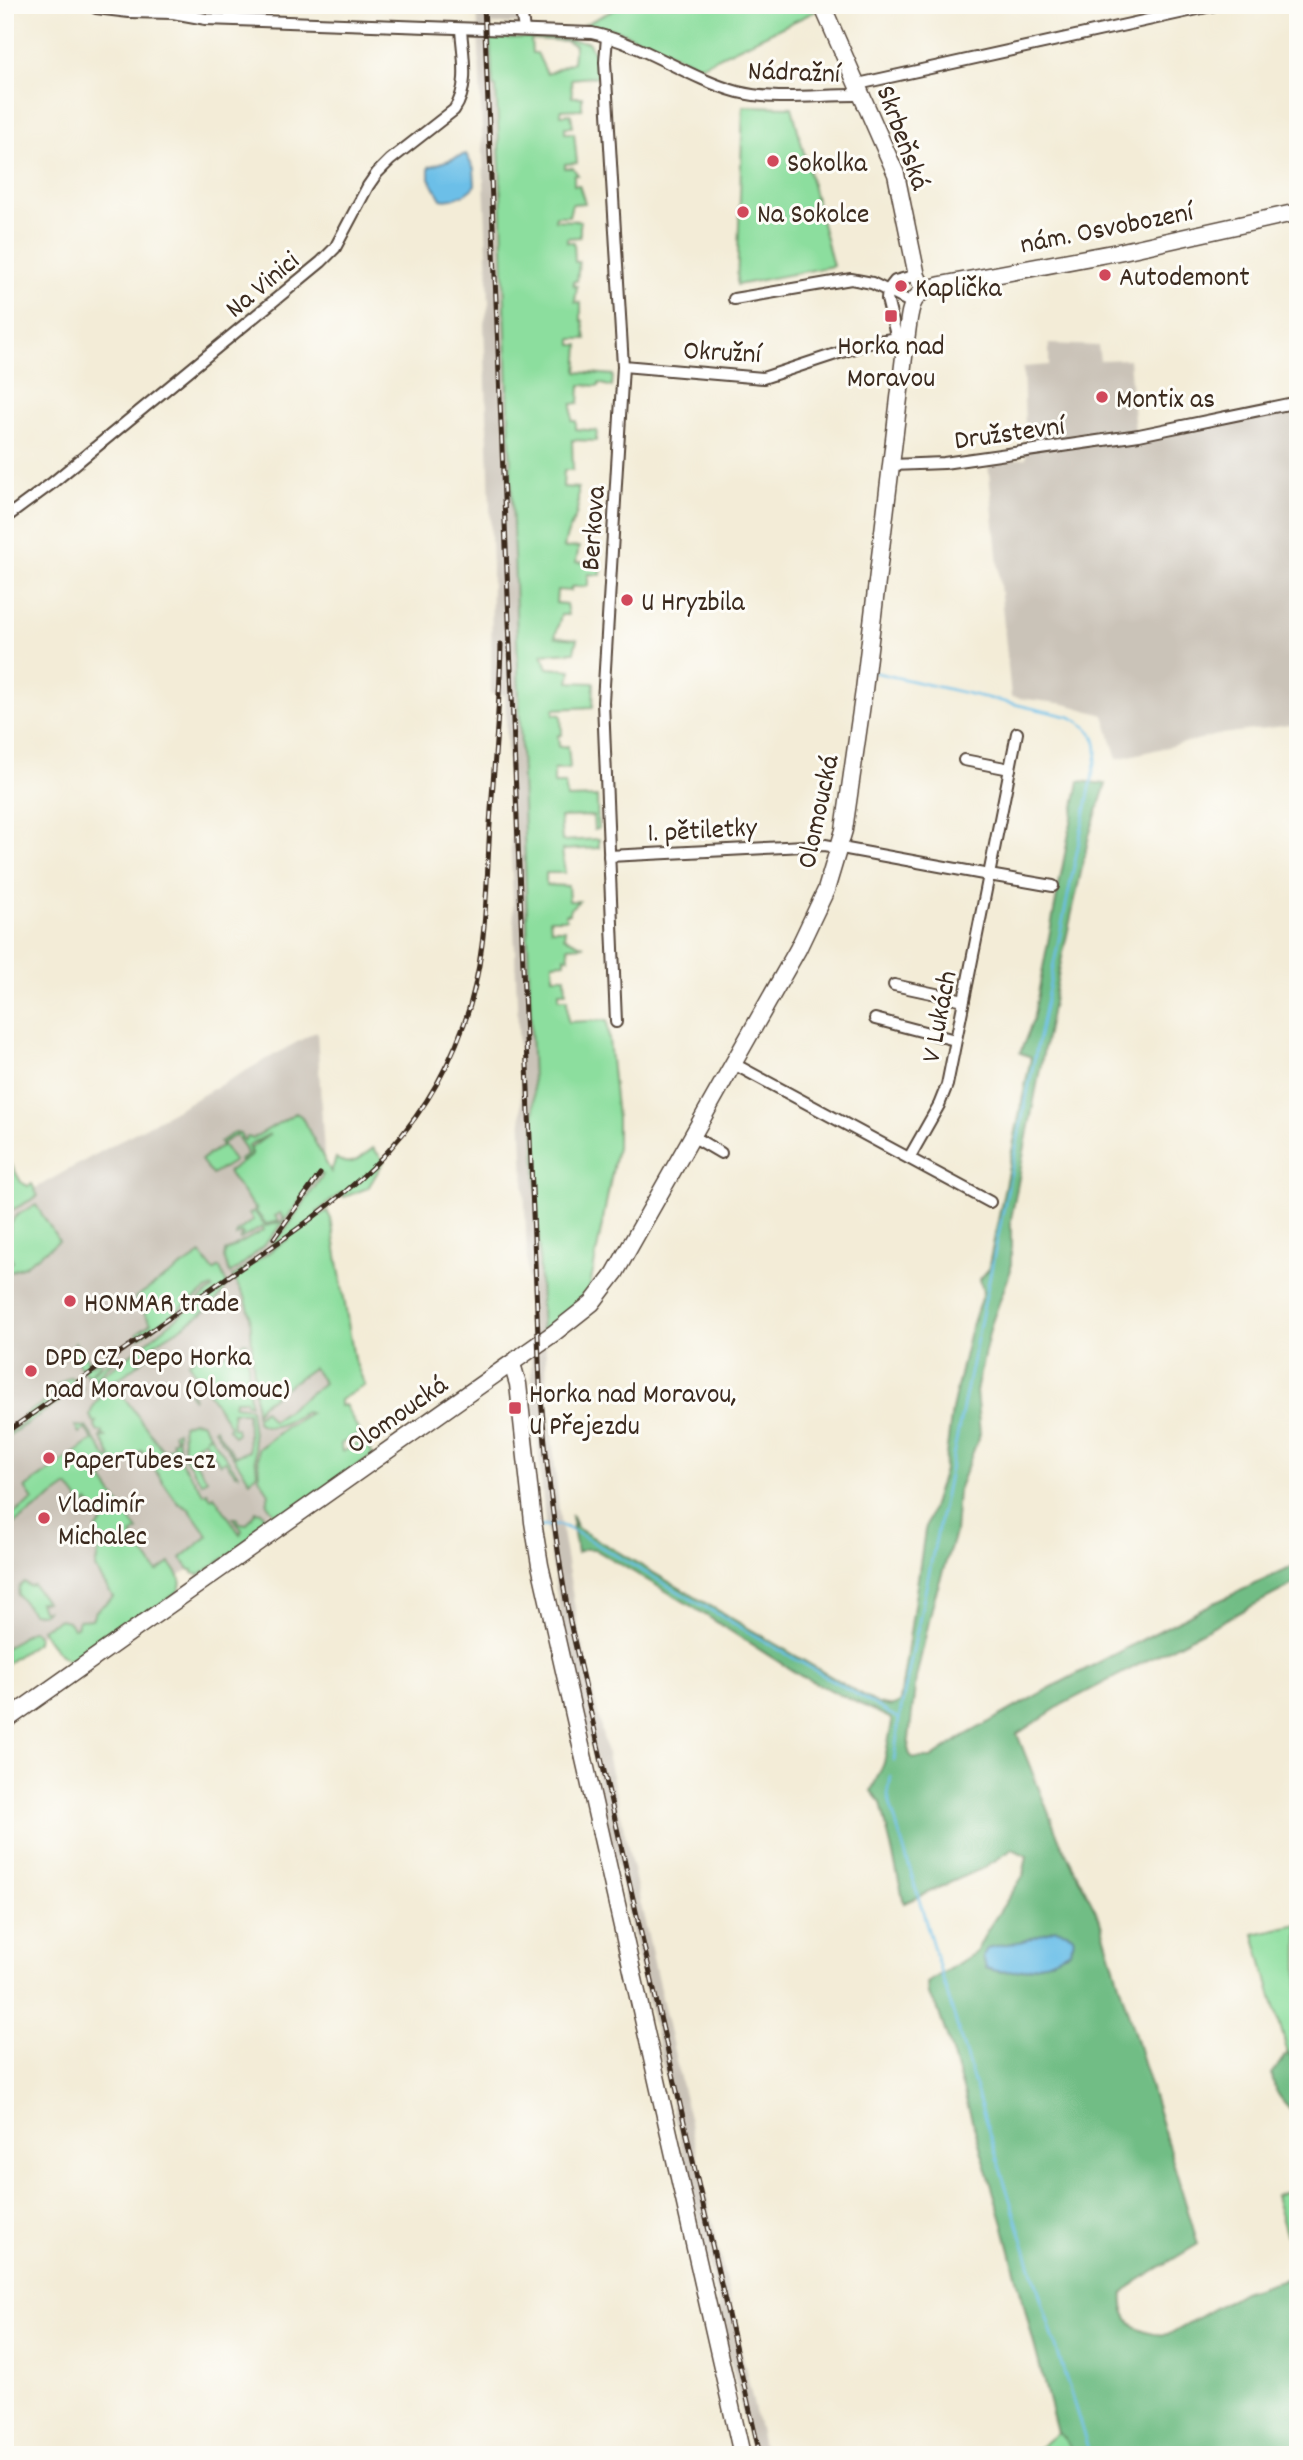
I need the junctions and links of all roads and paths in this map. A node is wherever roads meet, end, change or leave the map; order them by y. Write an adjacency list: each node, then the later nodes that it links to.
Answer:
1 (93, 5): 6 (street, Nádražní)
2 (520, 5): 5 (street)
3 (822, 5): 8 (street, Skrbeňská)
4 (1216, 5): 8 (street, Nádražní)
5 (524, 29): 6 (street, Nádražní); 7 (street, Nádražní)
6 (461, 30): 19 (street, Na Vinici)
7 (607, 37): 8 (street, Nádražní); 16 (street, Berkova)
8 (860, 89): 10 (street, Skrbeňská)
9 (1298, 212): 12 (street, nám. Osvobození)
10 (917, 275): 11 (street); 12 (street, Skrbeňská)
11 (888, 290): 13 (street, Okružní); 14 (street, Okružní); 15 (street)
12 (924, 290): 14 (street)
13 (734, 299)
14 (912, 303): 15 (street, Olomoucká)
15 (902, 339): 16 (street, Okružní); 18 (street, Olomoucká)
16 (623, 366): 24 (street, Berkova)
17 (1298, 402): 18 (street, Družstevní)
18 (892, 465): 23 (street, Olomoucká)
19 (5, 518)
20 (1017, 733): 22 (street, V Lukách)
21 (964, 760): 22 (street)
22 (1010, 769): 25 (street, V Lukách)
23 (839, 848): 24 (street, 1. pětiletky); 25 (street); 32 (street, Olomoucká)
24 (609, 856): 30 (street, Berkova)
25 (989, 875): 26 (street); 28 (street, V Lukách)
26 (1053, 886)
27 (894, 985): 28 (street)
28 (964, 1000): 31 (street, V Lukách)
29 (875, 1019): 31 (street)
30 (617, 1022)
31 (955, 1040): 35 (street, V Lukách)
32 (734, 1064): 33 (street, Olomoucká); 35 (street)
33 (692, 1136): 34 (street); 37 (street, Olomoucká)
34 (721, 1153)
35 (909, 1158): 36 (street)
36 (990, 1202)
37 (512, 1364): 38 (street, Olomoucká); 39 (street)
38 (5, 1721)
39 (743, 2455)

